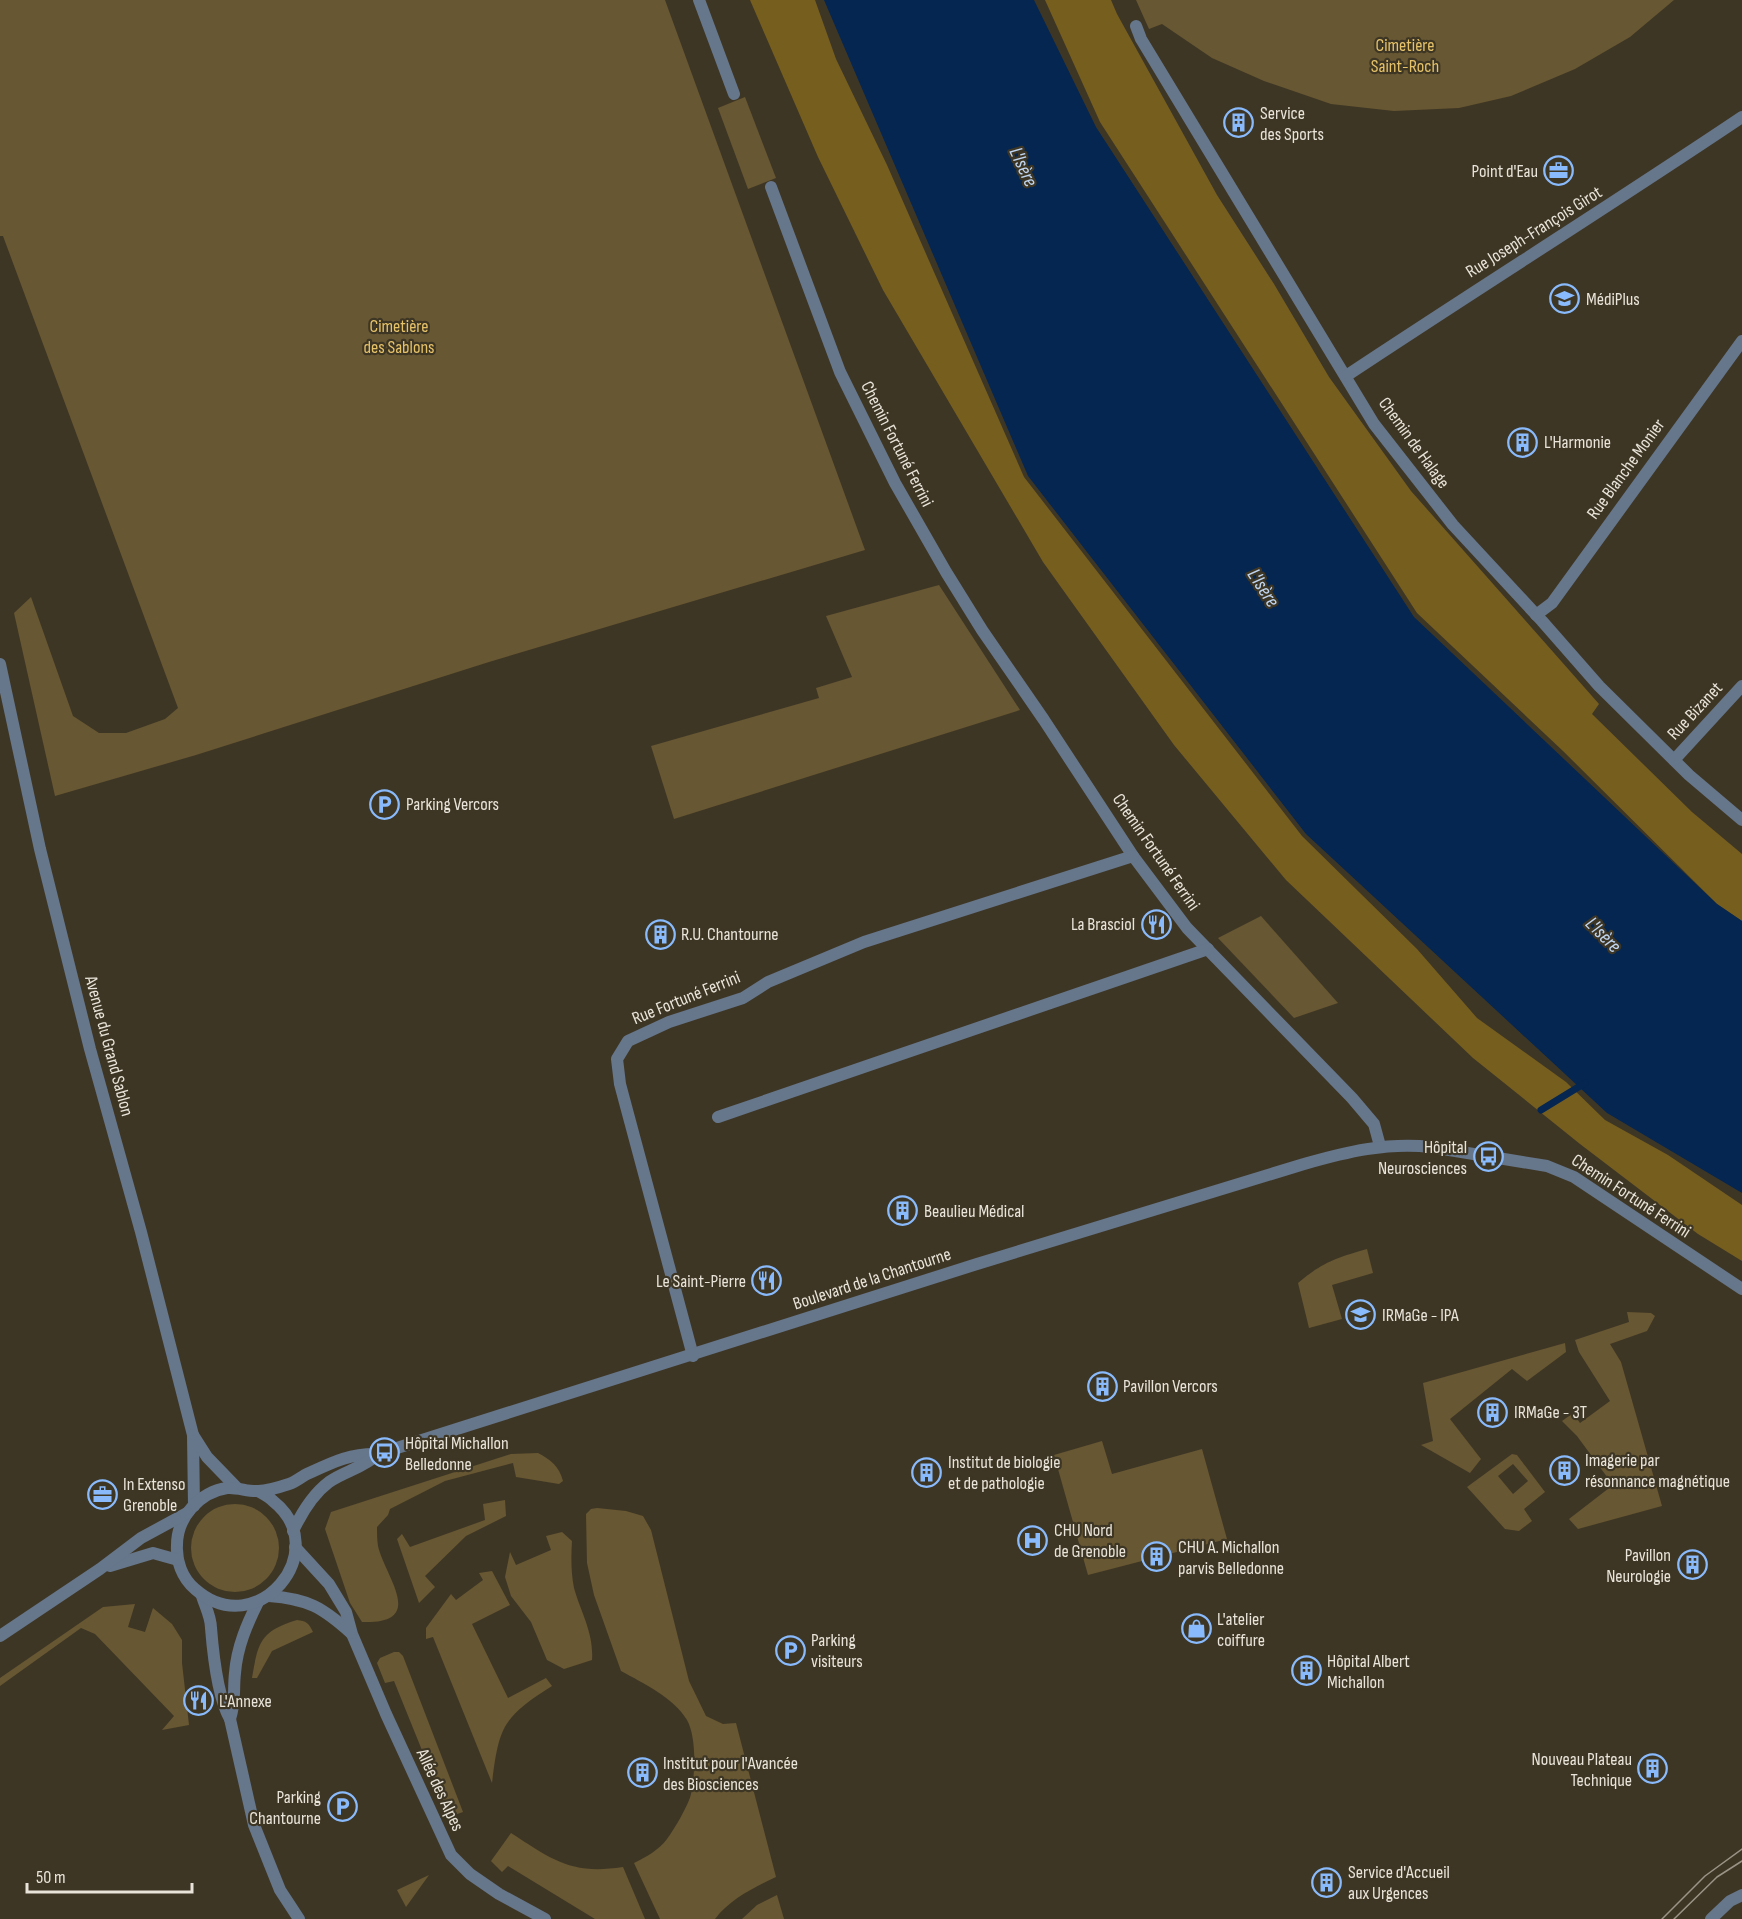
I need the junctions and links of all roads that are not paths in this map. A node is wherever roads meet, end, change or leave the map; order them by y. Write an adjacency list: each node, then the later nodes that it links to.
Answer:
1 (699, 0): 3 (street)
2 (1136, 26): 7 (street, Chemin de Halage)
3 (734, 94)
4 (1742, 117): 7 (street, Rue Joseph-François Girot)
5 (771, 187): 13 (street, Chemin Fortuné Ferrini)
6 (1742, 341): 8 (street, Rue Blanche Monier)
7 (1346, 376): 8 (street, Chemin de Halage)
8 (1536, 615): 11 (street, Chemin de Halage)
9 (0, 664): 19 (street, Avenue du Grand Sablon)
10 (1742, 686): 11 (street, Rue Bizanet)
11 (1674, 760): 12 (street, Chemin de Halage)
12 (1742, 820)
13 (1133, 856): 14 (street, Chemin Fortuné Ferrini); 18 (street, Rue Fortuné Ferrini)
14 (1208, 949): 15 (street); 16 (street, Chemin Fortuné Ferrini)
15 (718, 1117)
16 (1380, 1146): 17 (street, Chemin Fortuné Ferrini); 18 (street, Boulevard de la Chantourne)
17 (1742, 1289)
18 (693, 1356): 20 (street, Boulevard de la Chantourne)
19 (193, 1435): 21 (street, Avenue du Grand Sablon); 23 (street, Avenue du Grand Sablon)
20 (378, 1454): 22 (street, Boulevard de la Chantourne); 24 (street, Boulevard de la Chantourne)
21 (237, 1488): 22 (street); 23 (street)
22 (258, 1491): 24 (street)
23 (190, 1509): 26 (street); 27 (street)
24 (293, 1531): 25 (street)
25 (295, 1547): 29 (street); 30 (street, Allée des Alpes)
26 (178, 1560): 27 (street); 28 (street)
27 (100, 1569): 31 (street)
28 (202, 1596): 29 (street); 32 (street)
29 (264, 1599): 30 (street, Allée des Alpes); 32 (street)
30 (351, 1634): 35 (street, Allée des Alpes)
31 (0, 1636)
32 (230, 1719): 34 (street)
33 (1742, 1895): 36 (street)
34 (300, 1919)
35 (545, 1919)
36 (1712, 1919)

